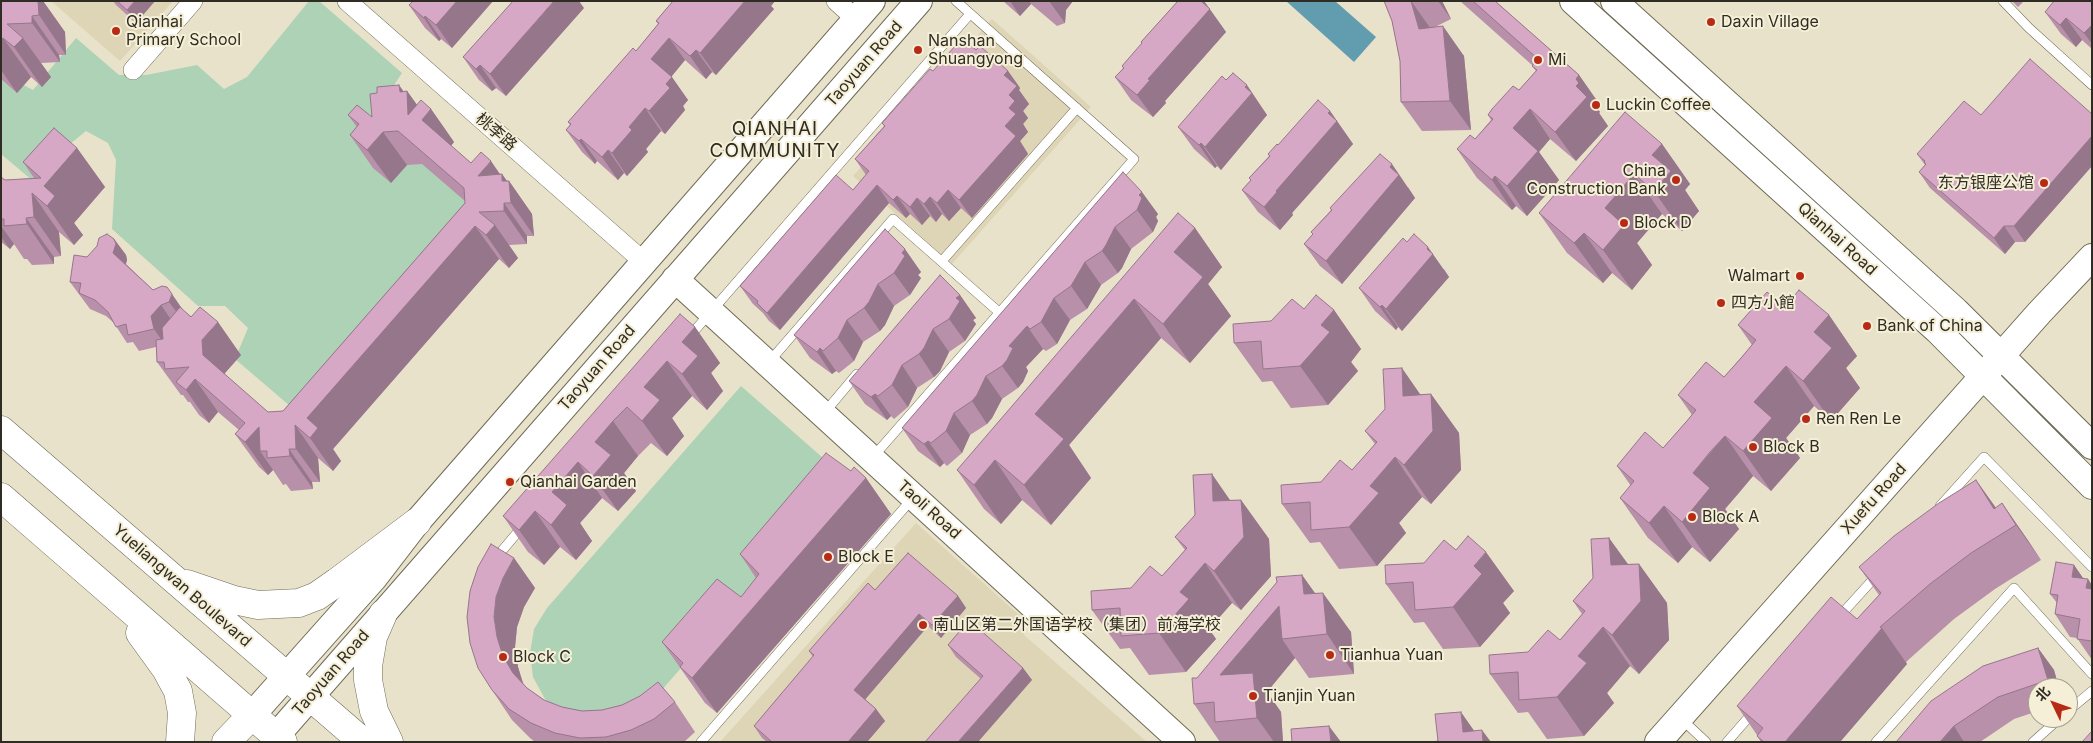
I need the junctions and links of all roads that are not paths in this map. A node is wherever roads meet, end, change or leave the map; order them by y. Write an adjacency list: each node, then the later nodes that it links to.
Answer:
1 (193, 1): 11 (street)
2 (347, 1): 15 (street, 桃李路)
3 (836, 1): 9 (street)
4 (919, 1): 18 (main road, Taoyuan Road)
5 (956, 1): 10 (lane)
6 (1573, 1): 25 (main road, Qianhai Road)
7 (1614, 1): 22 (main road, Qianhai Road)
8 (2003, 1): 12 (lane)
9 (864, 10): 15 (main road, Taoyuan Road)
10 (970, 14): 13 (lane); 19 (lane)
11 (133, 70)
12 (2092, 85)
13 (1077, 108): 16 (lane); 20 (lane)
14 (2092, 257): 22 (main road, Xuefu Road)
15 (644, 262): 35 (main road, Taoyuan Road)
16 (945, 268): 20 (lane); 23 (lane)
17 (2092, 278): 22 (main road, Xuefu Road)
18 (675, 279): 19 (main road, Taoli Road); 41 (main road, Taoyuan Road)
19 (712, 312): 21 (lane); 23 (main road, Taoli Road)
20 (1000, 312): 29 (lane)
21 (686, 341)
22 (2006, 360): 25 (main road, Xuefu Road); 28 (main road, Qianhai Road)
23 (768, 364): 26 (main road, Taoli Road)
24 (861, 370): 26 (lane)
25 (1988, 381): 30 (main road, Qianhai Road); 52 (main road, Xuefu Road); 59 (main road, Xuefu Road)
26 (823, 414): 29 (main road, Taoli Road)
27 (1, 430): 39 (main road, Yueliangwan Boulevard)
28 (2092, 446)
29 (872, 459): 32 (main road, Taoli Road)
30 (2092, 486)
31 (1, 497): 40 (main road)
32 (914, 497): 57 (lane); 58 (main road, Taoli Road)
33 (1931, 516): 37 (lane)
34 (532, 517): 36 (lane)
35 (417, 522): 39 (main road); 44 (main road, Taoyuan Road)
36 (493, 561)
37 (2092, 566)
38 (1885, 567): 42 (lane)
39 (175, 580): 44 (main road, Yueliangwan Boulevard)
40 (113, 595): 49 (main road); 51 (main road)
41 (383, 614): 46 (main road, Taoyuan Road); 56 (main road)
42 (1832, 625)
43 (2092, 674): 61 (lane)
44 (287, 676): 46 (main road, Yueliangwan Boulevard); 49 (main road, Taoyuan Road)
45 (2092, 691): 47 (lane)
46 (310, 696): 53 (main road, Taoyuan Road); 55 (main road, Yueliangwan Boulevard)
47 (2078, 703)
48 (1760, 705): 60 (lane)
49 (252, 716): 53 (main road); 54 (main road)
50 (2049, 728): 62 (lane)
51 (178, 735)
52 (1691, 737)
53 (276, 740)
54 (226, 742)
55 (363, 742)
56 (389, 742)
57 (701, 742)
58 (1182, 742)
59 (1658, 742)
60 (1727, 742)
61 (1876, 742)
62 (2033, 742)

